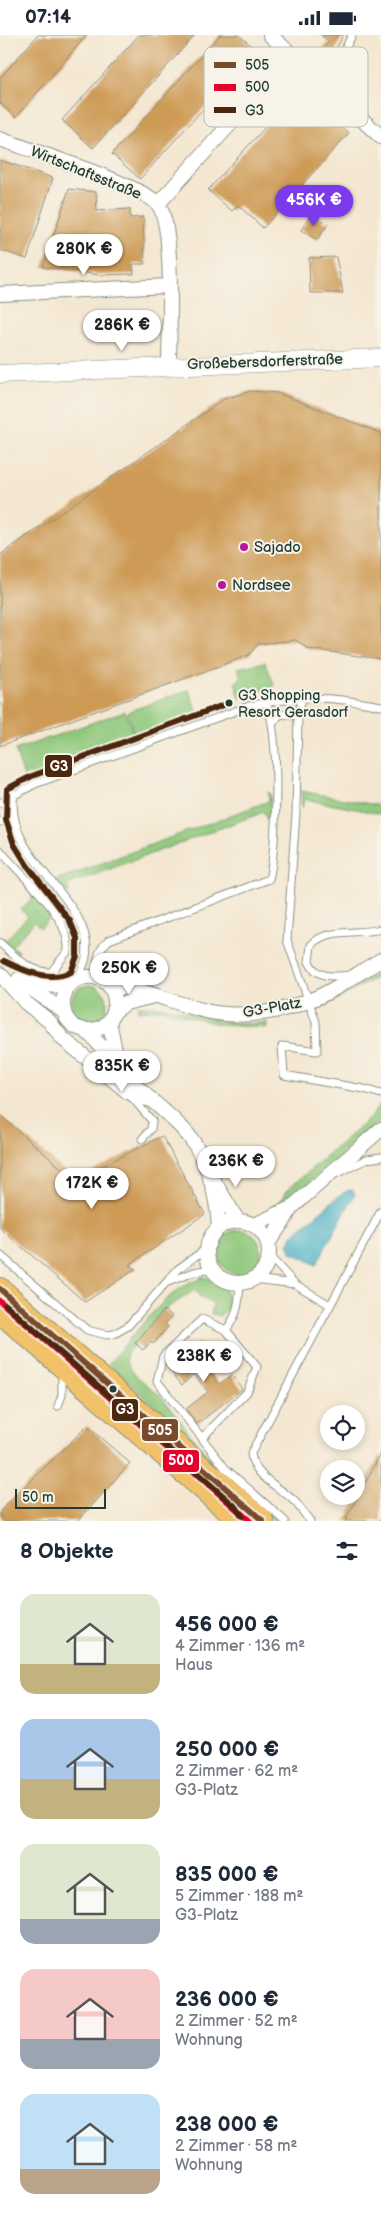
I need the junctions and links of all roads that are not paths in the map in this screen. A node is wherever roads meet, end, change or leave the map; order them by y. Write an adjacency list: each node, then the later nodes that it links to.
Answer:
1 (270, 35): 3 (street)
2 (352, 35): 4 (lane)
3 (283, 47)
4 (346, 47)
5 (368, 125): 7 (street)
6 (227, 127): 9 (street)
7 (381, 137)
8 (0, 139): 9 (street, Wirtschaftsstraße)
9 (158, 204): 10 (street, Wirtschaftsstraße)
10 (169, 286): 11 (street); 13 (street, Wirtschaftsstraße)
11 (0, 295)
12 (381, 358): 13 (street, Großebersdorferstraße)
13 (169, 366): 14 (street, Großebersdorferstraße)
14 (0, 374)
15 (302, 697): 16 (lane); 17 (lane); 18 (lane)
16 (265, 703): 19 (lane); 20 (lane)
17 (381, 706)
18 (298, 716): 19 (lane); 35 (lane)
19 (273, 723): 33 (lane)
20 (14, 795): 21 (lane); 23 (lane)
21 (0, 803)
22 (0, 822): 23 (lane)
23 (16, 825): 32 (lane)
24 (0, 850): 26 (lane)
25 (381, 929): 30 (lane)
26 (0, 943)
27 (381, 960): 30 (street, G3-Platz)
28 (0, 969): 31 (street, G3-Platz)
29 (0, 974): 40 (street)
30 (355, 975): 35 (street, G3-Platz)
31 (18, 979): 32 (street, G3-Platz); 36 (street, G3-Platz)
32 (75, 980): 33 (street, G3-Platz); 36 (street)
33 (106, 983): 34 (street, G3-Platz); 37 (street)
34 (154, 997): 35 (street, G3-Platz); 37 (street, G3-Platz)
35 (308, 1001): 41 (lane)
36 (63, 1011): 38 (street, G3-Platz)
37 (112, 1016): 38 (street, G3-Platz); 39 (street)
38 (86, 1030): 39 (street, G3-Platz)
39 (118, 1065): 42 (street, G3-Platz)
40 (128, 1092): 42 (street); 44 (lane)
41 (381, 1094)
42 (150, 1101): 46 (street)
43 (381, 1129): 47 (street)
44 (142, 1139)
45 (381, 1157): 47 (lane)
46 (208, 1172): 50 (street); 52 (street)
47 (322, 1181): 48 (street)
48 (290, 1208): 51 (street); 54 (street)
49 (381, 1211): 62 (lane)
50 (238, 1221): 51 (street); 52 (street)
51 (254, 1225): 54 (street)
52 (219, 1228): 53 (street)
53 (207, 1249): 56 (street); 58 (lane)
54 (269, 1249): 57 (street); 60 (lane)
55 (0, 1255): 58 (lane)
56 (212, 1269): 58 (lane); 59 (street)
57 (254, 1279): 59 (street); 60 (lane)
58 (168, 1282)
59 (240, 1284): 64 (lane)
60 (296, 1284): 62 (lane)
61 (0, 1289): 69 (main road)
62 (330, 1305): 71 (lane)
63 (0, 1312): 65 (main road)
64 (226, 1329): 67 (lane); 67 (lane)
65 (59, 1364): 66 (lane); 68 (main road)
66 (58, 1406)
67 (202, 1438): 70 (lane)
68 (235, 1519)
69 (263, 1521)
70 (285, 1521)
71 (310, 1521)

